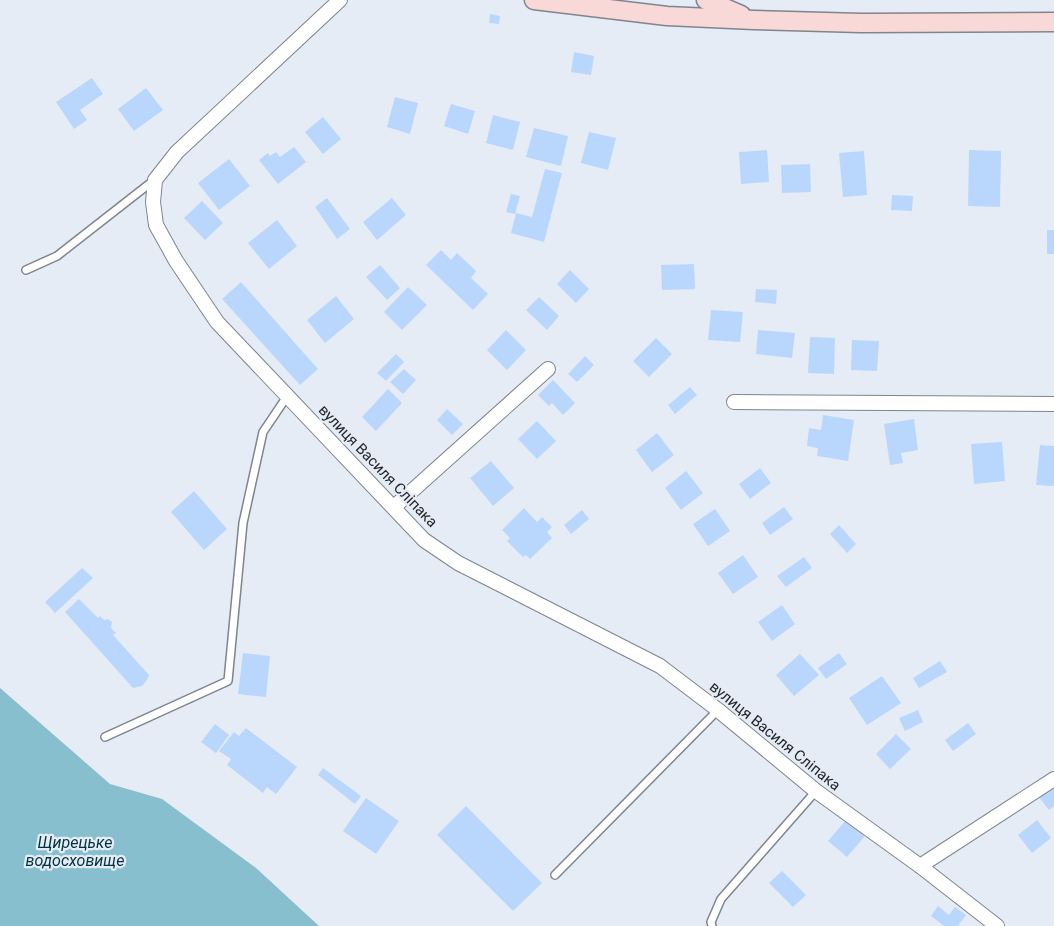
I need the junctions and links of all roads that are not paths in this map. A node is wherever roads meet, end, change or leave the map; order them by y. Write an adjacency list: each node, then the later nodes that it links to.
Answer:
1 (340, 0): 6 (street)
2 (534, 0): 4 (main road)
3 (706, 0): 4 (main road)
4 (754, 20): 5 (main road)
5 (1054, 22)
6 (155, 180): 7 (lane); 9 (street, вулиця Василя Сліпака)
7 (26, 270)
8 (548, 369): 12 (street)
9 (288, 395): 12 (street, вулиця Василя Сліпака); 14 (lane)
10 (734, 402): 11 (street)
11 (1054, 404)
12 (394, 507): 13 (street, вулиця Василя Сліпака)
13 (718, 710): 16 (street, вулиця Василя Сліпака); 18 (lane)
14 (105, 737)
15 (1054, 778): 17 (street)
16 (816, 791): 17 (street, вулиця Василя Сліпака); 19 (lane)
17 (920, 866): 20 (street, вулиця Василя Сліпака)
18 (555, 875)
19 (712, 926)
20 (996, 926)

